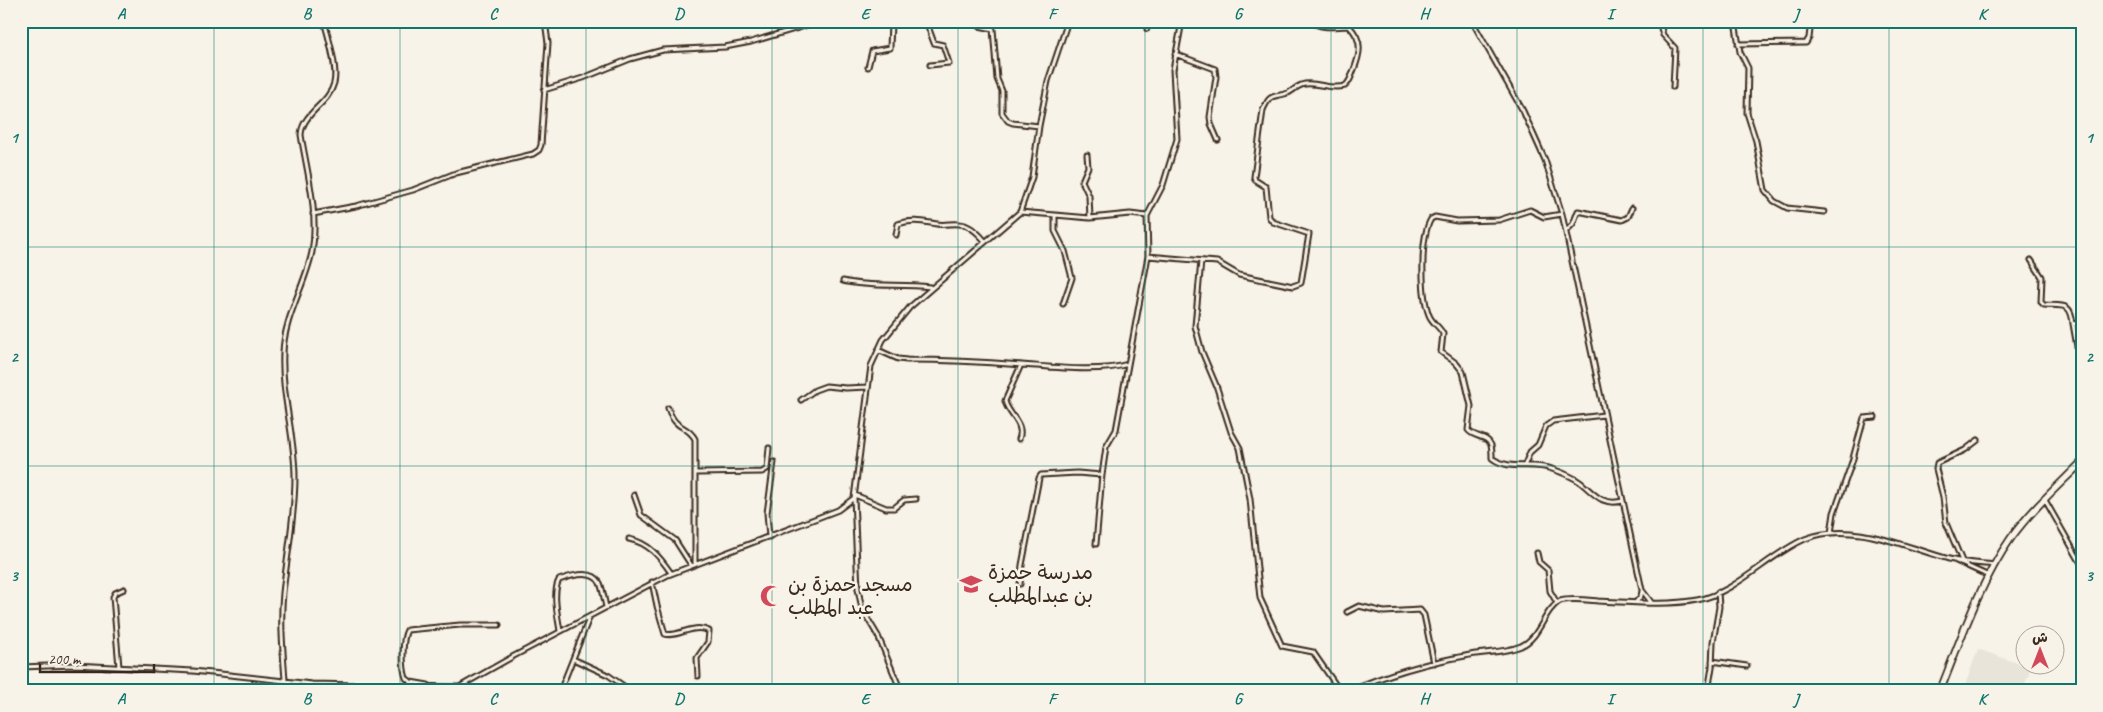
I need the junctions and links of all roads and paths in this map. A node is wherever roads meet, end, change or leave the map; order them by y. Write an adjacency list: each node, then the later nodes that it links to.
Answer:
1 (324, 21): 30 (street)
2 (545, 21): 23 (street)
3 (822, 21): 23 (street)
4 (865, 21): 16 (street)
5 (902, 21): 16 (street)
6 (926, 21): 20 (street)
7 (974, 21): 24 (street)
8 (1068, 21): 24 (street)
9 (1149, 21): 17 (street)
10 (1182, 21): 19 (street)
11 (1310, 21): 40 (street)
12 (1472, 21): 31 (street)
13 (1659, 21): 22 (street)
14 (1735, 21): 18 (street)
15 (1811, 21): 18 (street)
16 (891, 22): 21 (street)
17 (1147, 29)
18 (1738, 44): 29 (street)
19 (1175, 54): 25 (street); 33 (street)
20 (930, 65)
21 (868, 67)
22 (1673, 87)
23 (544, 90): 30 (street)
24 (1039, 126): 28 (street)
25 (1218, 140)
26 (1087, 155): 34 (street)
27 (1632, 208): 35 (street)
28 (1020, 212): 32 (street); 37 (street)
29 (1824, 212)
30 (313, 214): 100 (street)
31 (1562, 214): 35 (street); 60 (street)
32 (1055, 215): 34 (street); 43 (street)
33 (1147, 216): 34 (street); 38 (street)
34 (1090, 218)
35 (1566, 230): 53 (street)
36 (896, 235): 37 (street)
37 (985, 241): 42 (street)
38 (1148, 256): 40 (street); 48 (street)
39 (2031, 260): 45 (street)
40 (1201, 261): 107 (street)
41 (844, 281): 42 (street)
42 (931, 287): 46 (street)
43 (1063, 304)
44 (2082, 323): 45 (street)
45 (2073, 324): 49 (street)
46 (878, 350): 47 (street); 50 (street)
47 (1021, 364): 48 (street); 55 (street)
48 (1128, 364): 62 (street)
49 (2082, 375)
50 (868, 387): 51 (street); 64 (street)
51 (801, 400)
52 (668, 408): 61 (street)
53 (1604, 415): 60 (street); 67 (street)
54 (1875, 417): 68 (street)
55 (1019, 440)
56 (1978, 440): 74 (street)
57 (769, 448): 61 (street)
58 (774, 462): 69 (street)
59 (2082, 462): 66 (highway)
60 (1525, 464): 67 (street)
61 (696, 473): 75 (street)
62 (1102, 475): 71 (street); 81 (street)
63 (634, 495): 75 (street)
64 (854, 497): 65 (street); 69 (street); 106 (street)
65 (916, 499)
66 (2045, 500): 76 (highway); 77 (street)
67 (1623, 502): 83 (street)
68 (1831, 533): 73 (street); 84 (street)
69 (769, 536): 75 (street)
70 (629, 539): 78 (street)
71 (1096, 544)
72 (1537, 553): 86 (street)
73 (1951, 559): 74 (street); 79 (street)
74 (1963, 561): 76 (street)
75 (693, 564): 78 (street)
76 (1994, 565): 79 (highway)
77 (2082, 565)
78 (671, 573): 80 (street)
79 (1989, 576): 110 (highway)
80 (652, 582): 88 (street); 99 (street)
81 (1020, 584)
82 (124, 589): 98 (street)
83 (1642, 590): 85 (street); 87 (street)
84 (1718, 592): 87 (street); 94 (street)
85 (1636, 602): 86 (street); 87 (street)
86 (1557, 603): 95 (street)
87 (1651, 603)
88 (606, 607): 90 (street); 92 (street)
89 (1347, 612): 95 (street)
90 (590, 615): 92 (street); 93 (street)
91 (499, 625): 102 (street)
92 (560, 631): 101 (street)
93 (573, 659): 104 (street); 105 (street)
94 (1712, 661): 96 (street); 109 (street)
95 (1434, 663): 108 (street)
96 (1747, 666)
97 (21, 667): 98 (street)
98 (119, 667): 100 (street)
99 (698, 676)
100 (285, 680): 102 (street)
101 (458, 687): 102 (street); 103 (street)
102 (428, 688)
103 (452, 691)
104 (560, 691)
105 (631, 691)
106 (900, 691)
107 (1340, 691)
108 (1348, 691)
109 (1708, 691)
110 (1940, 691)

